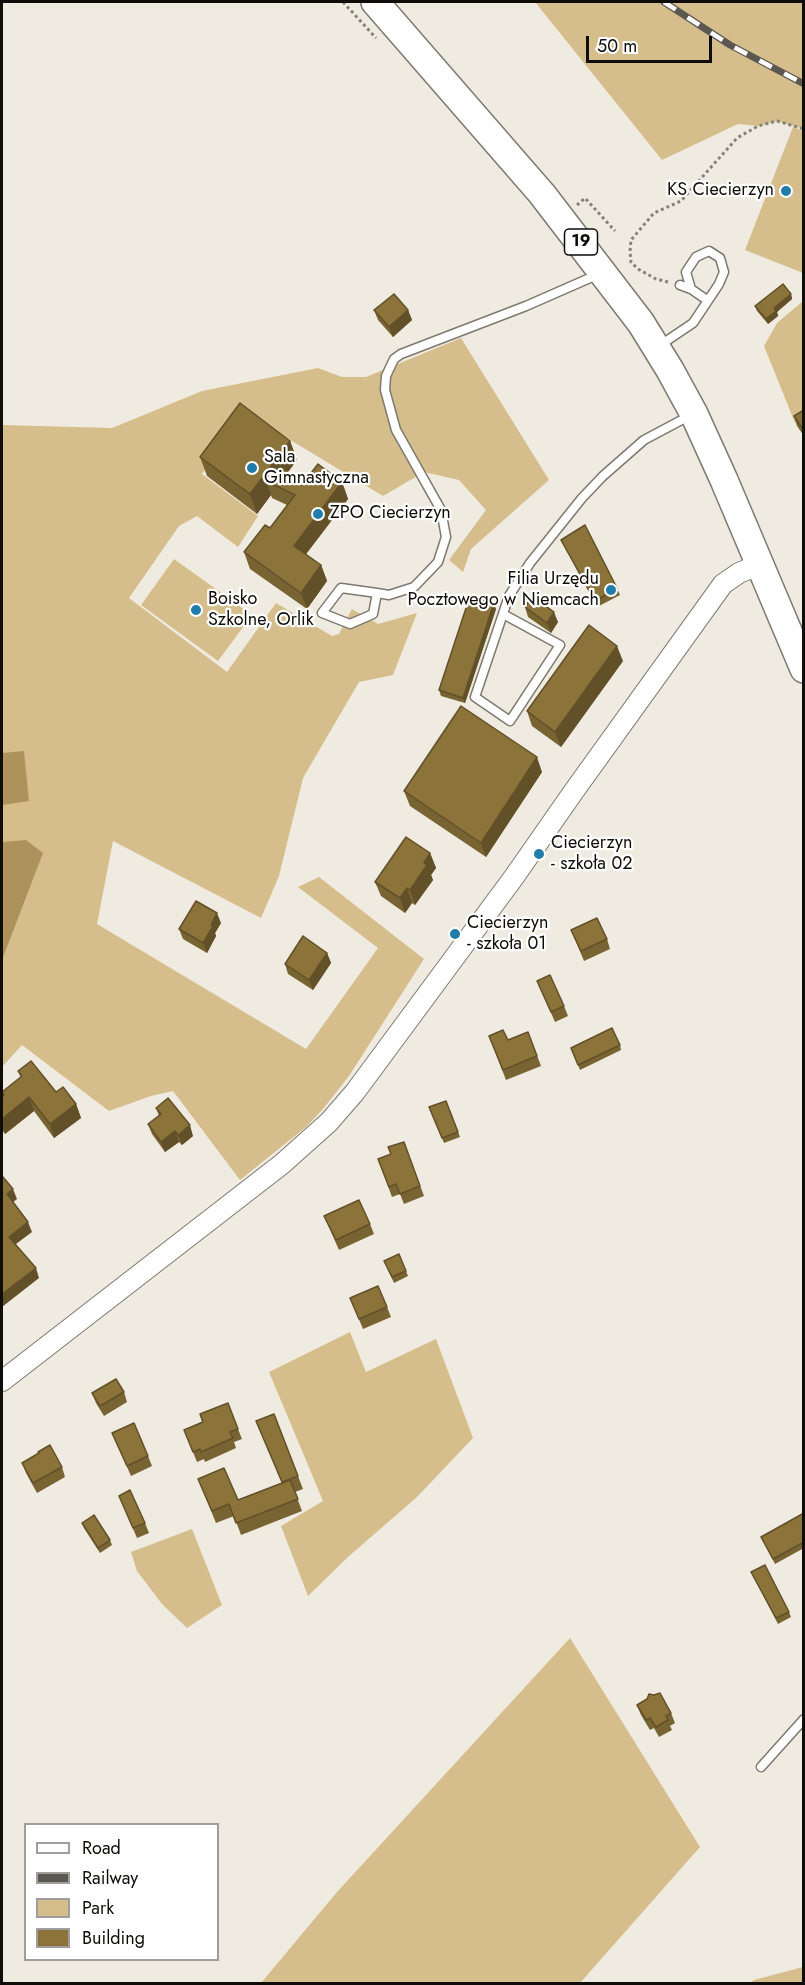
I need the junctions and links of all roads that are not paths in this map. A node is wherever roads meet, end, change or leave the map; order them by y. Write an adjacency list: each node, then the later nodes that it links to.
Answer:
1 (375, 2): 2 (highway, 19)
2 (603, 272): 6 (highway, 19); 9 (lane)
3 (680, 285): 4 (lane)
4 (691, 289): 5 (lane); 5 (lane)
5 (707, 300): 6 (lane)
6 (657, 348): 7 (highway, 19)
7 (694, 414): 8 (highway, 19); 10 (lane)
8 (760, 564): 11 (highway, 19); 12 (street)
9 (377, 593): 9 (lane)
10 (503, 614): 10 (lane)
11 (804, 669)
12 (2, 1381)
13 (804, 1719): 14 (lane)
14 (761, 1767)

